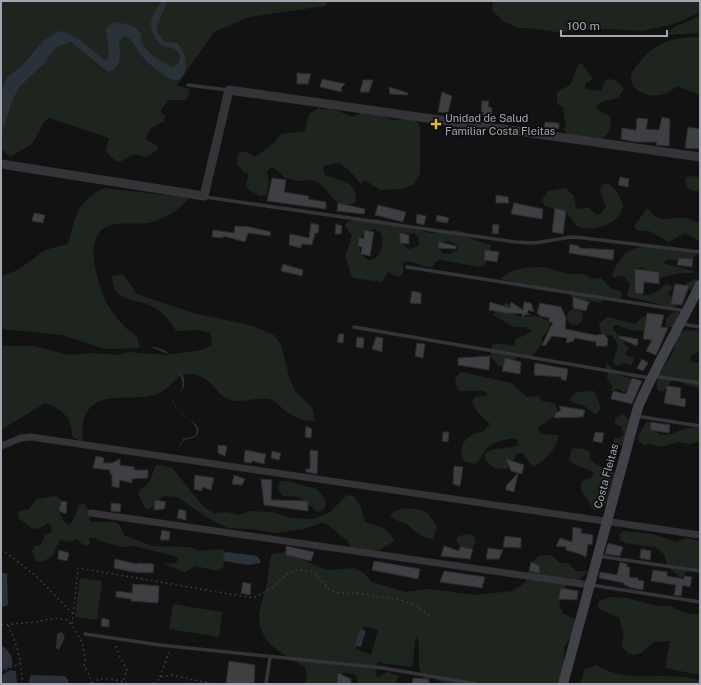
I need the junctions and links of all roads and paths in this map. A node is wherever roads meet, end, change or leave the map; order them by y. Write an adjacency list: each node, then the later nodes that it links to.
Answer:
1 (188, 85): 2 (lane)
2 (229, 90): 3 (street); 5 (street)
3 (700, 157)
4 (1, 164): 5 (street)
5 (204, 196): 6 (lane)
6 (700, 252)
7 (407, 267): 9 (lane)
8 (700, 285): 9 (main road, Costa Fleitas)
9 (687, 311): 10 (main road, Costa Fleitas)
10 (681, 324): 11 (lane); 13 (main road, Costa Fleitas)
11 (700, 327)
12 (354, 328): 13 (lane)
13 (651, 377): 14 (lane); 15 (main road, Costa Fleitas)
14 (700, 382)
15 (635, 416): 16 (lane); 19 (main road, Costa Fleitas)
16 (700, 426)
17 (1, 446): 19 (street)
18 (91, 513): 24 (street)
19 (606, 521): 20 (street); 22 (main road, Costa Fleitas)
20 (700, 535)
21 (1, 549): 26 (path)
22 (597, 556): 23 (lane); 24 (main road, Costa Fleitas)
23 (700, 571)
24 (590, 585): 25 (lane); 46 (main road, Costa Fleitas)
25 (700, 602)
26 (73, 614): 27 (path); 30 (path)
27 (428, 616)
28 (8, 624): 29 (path); 30 (path); 35 (path)
29 (1, 625)
30 (72, 625): 40 (path)
31 (85, 634): 34 (lane)
32 (116, 646): 38 (path)
33 (169, 652): 37 (path)
34 (270, 658): 44 (lane); 45 (lane)
35 (22, 663): 36 (path); 39 (path)
36 (1, 672)
37 (159, 679): 42 (path); 43 (path)
38 (122, 683): 40 (path); 41 (path)
39 (22, 684)
40 (92, 684)
41 (131, 684)
42 (154, 684)
43 (213, 684)
44 (266, 684)
45 (476, 684)
46 (563, 684)

